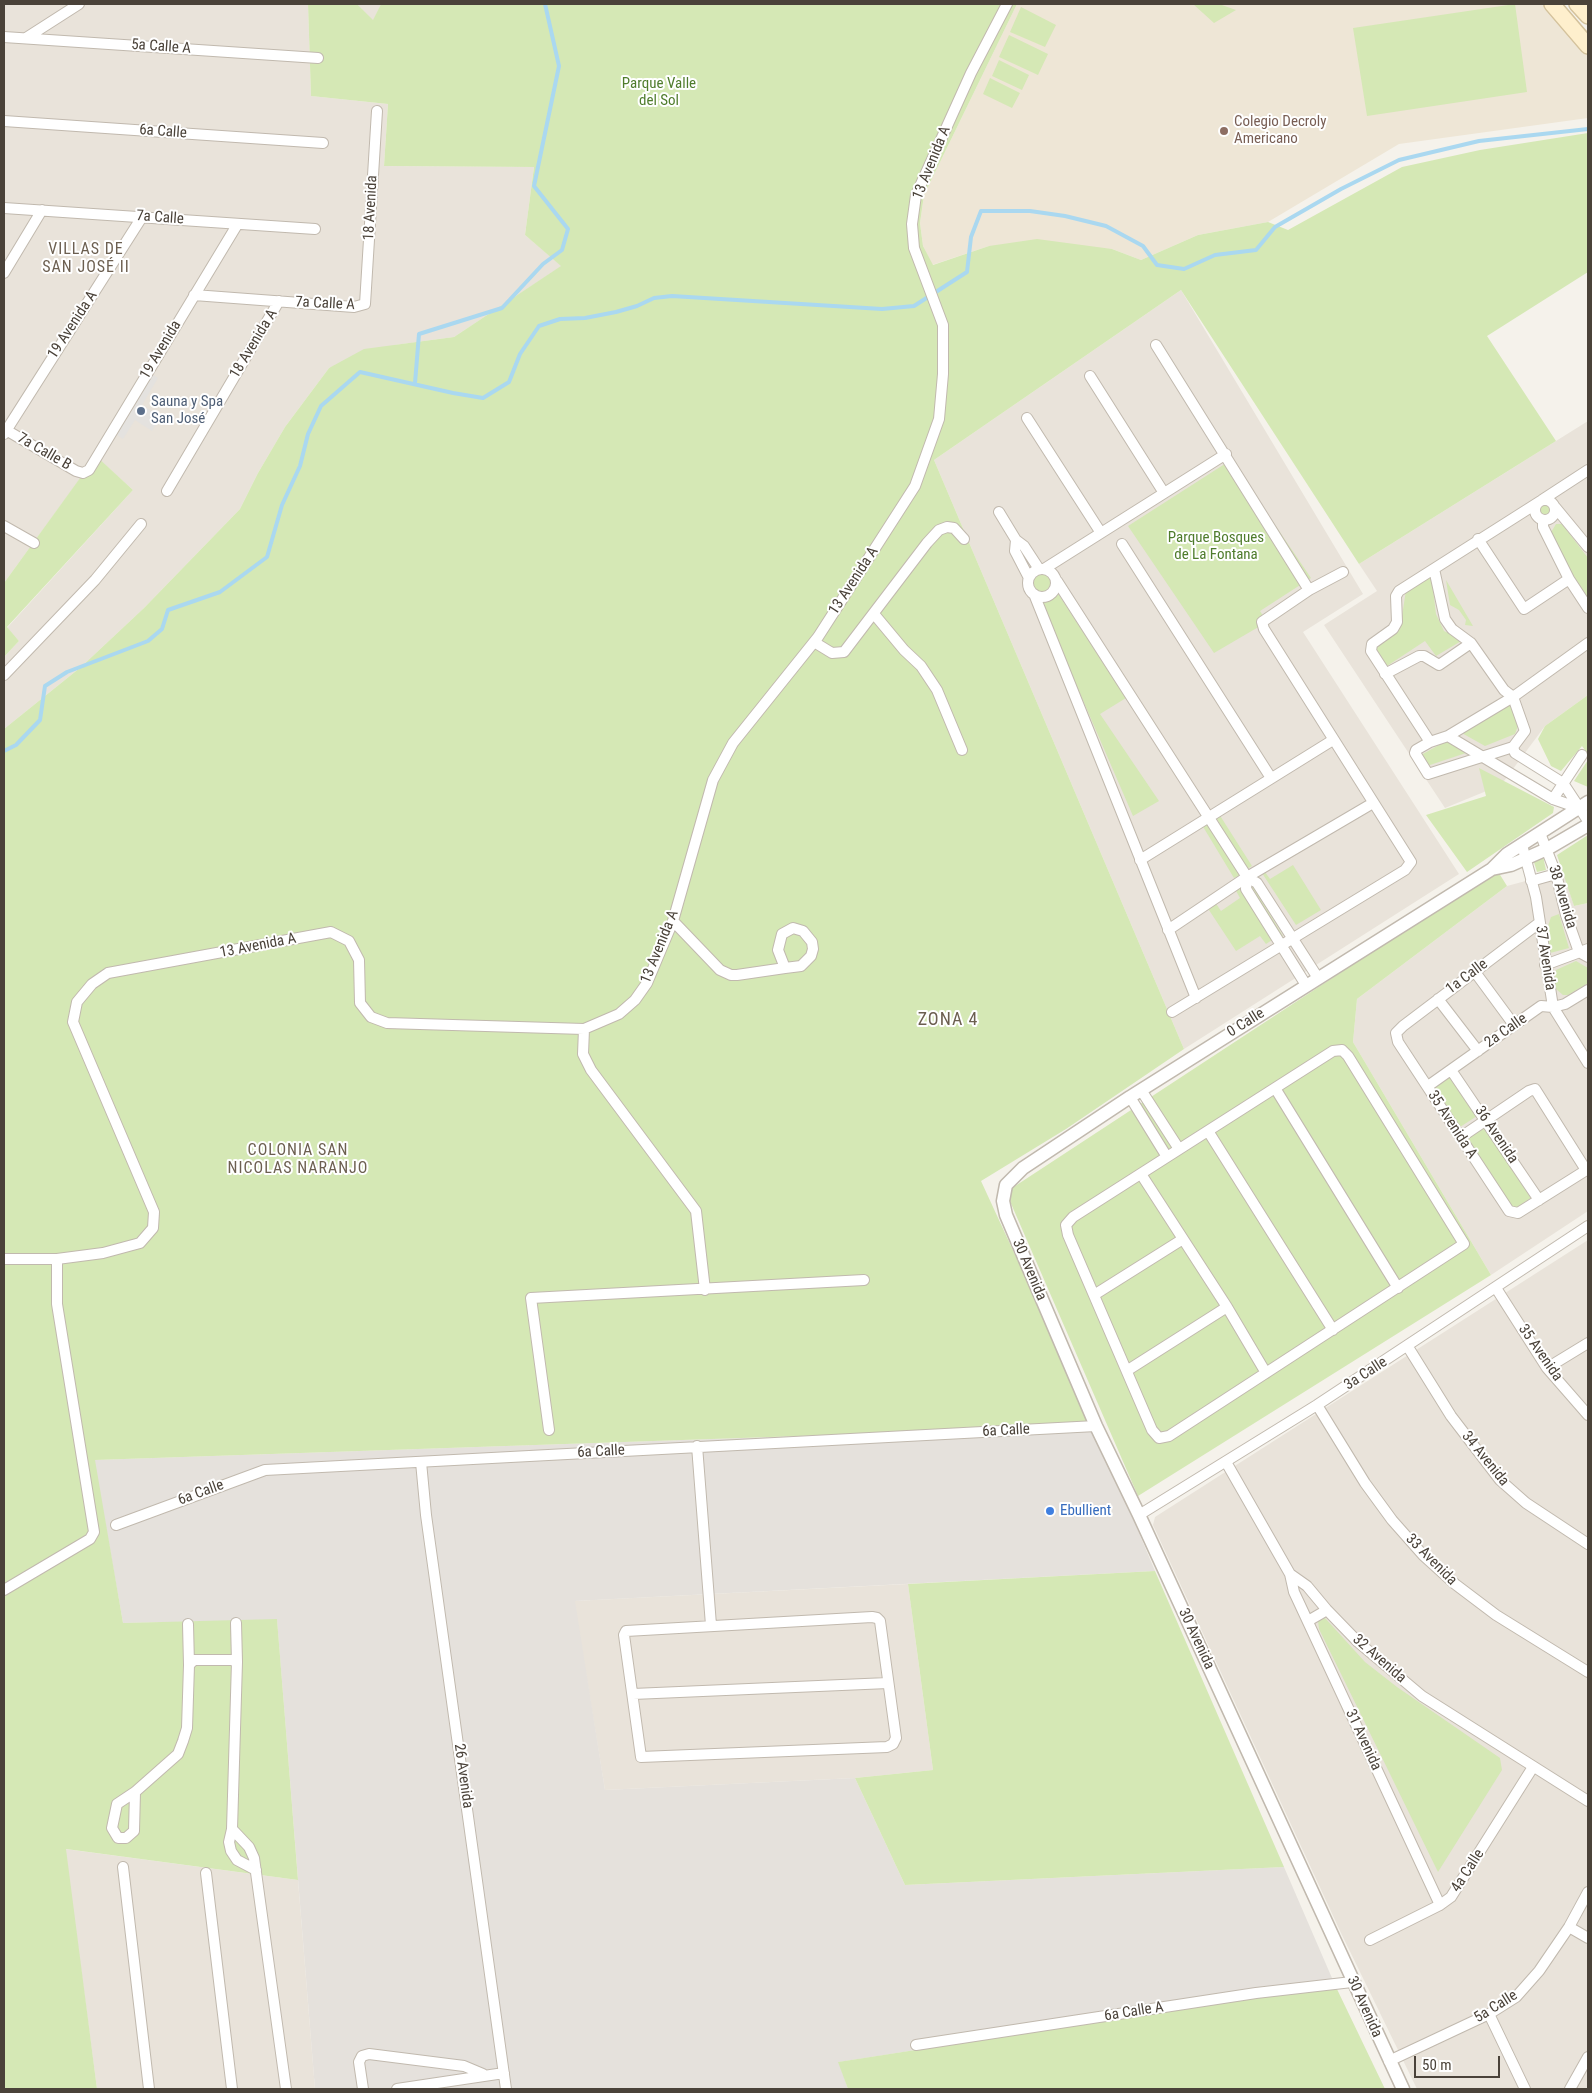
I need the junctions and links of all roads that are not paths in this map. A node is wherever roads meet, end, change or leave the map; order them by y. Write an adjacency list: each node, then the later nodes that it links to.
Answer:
1 (79, 4): 7 (street)
2 (1006, 4): 56 (street, 13 Avenida A)
3 (1552, 4): 8 (main road)
4 (1577, 4): 5 (main road)
5 (1588, 16)
6 (4, 37): 7 (street, 5a Calle A)
7 (26, 38): 9 (street, 5a Calle A)
8 (1588, 46)
9 (318, 58)
10 (377, 111): 21 (street, 18 Avenida)
11 (4, 121): 12 (street, 6a Calle)
12 (323, 142)
13 (4, 208): 14 (street, 7a Calle)
14 (42, 210): 15 (street, 7a Calle); 18 (street)
15 (142, 217): 16 (street, 7a Calle); 25 (street, 19 Avenida A)
16 (237, 224): 17 (street, 7a Calle); 19 (street, 19 Avenida)
17 (315, 229)
18 (4, 272)
19 (194, 295): 20 (street, 7a Calle A); 28 (street, 19 Avenida)
20 (279, 301): 21 (street, 7a Calle A); 30 (street, 18 Avenida A)
21 (365, 304)
22 (1156, 345): 26 (street)
23 (1090, 376): 31 (street)
24 (1027, 418): 39 (street)
25 (5, 432): 28 (street, 7a Calle B)
26 (1226, 454): 31 (street); 52 (street)
27 (1588, 470): 29 (street)
28 (83, 473)
29 (1562, 487): 32 (street); 33 (street)
30 (167, 491)
31 (1164, 493): 39 (street)
32 (1541, 501): 33 (street); 35 (street); 36 (street)
33 (1555, 505): 36 (street); 45 (street)
34 (999, 512): 41 (street)
35 (1519, 513): 36 (street); 42 (street)
36 (1540, 517): 50 (street)
37 (141, 524): 60 (street)
38 (4, 526): 43 (street)
39 (1102, 533): 46 (street)
40 (964, 539): 55 (street)
41 (1016, 540): 46 (street); 49 (street)
42 (1478, 540): 47 (street); 50 (street)
43 (34, 543)
44 (1122, 544): 70 (street)
45 (1588, 547)
46 (1042, 569): 49 (street); 51 (street)
47 (1434, 569): 57 (street); 59 (street)
48 (1343, 572): 52 (street)
49 (1029, 578): 53 (street)
50 (1569, 579): 54 (street)
51 (1057, 581): 53 (street); 76 (street)
52 (1309, 590): 63 (street)
53 (1034, 594): 82 (street)
54 (1588, 608)
55 (874, 614): 56 (street); 66 (street)
56 (814, 642): 87 (street, 13 Avenida A)
57 (1472, 644): 59 (street); 61 (street)
58 (1588, 644): 61 (street)
59 (1385, 674): 64 (street)
60 (4, 675)
61 (1513, 698): 62 (street); 65 (street)
62 (1448, 736): 64 (street); 68 (street)
63 (1333, 740): 70 (street); 74 (street)
64 (1430, 742): 68 (street)
65 (1513, 747): 68 (street); 69 (street)
66 (962, 750)
67 (1582, 755): 71 (street)
68 (1481, 756): 72 (street)
69 (1539, 768): 71 (street); 72 (street)
70 (1271, 778): 76 (street)
71 (1563, 783): 73 (street); 75 (street)
72 (1530, 785): 73 (street)
73 (1553, 799): 75 (street)
74 (1373, 803): 85 (street); 90 (street)
75 (1584, 805): 77 (street); 78 (street, 0 Calle)
76 (1209, 817): 82 (street); 85 (street)
77 (1588, 823): 80 (street, 0 Calle)
78 (1540, 833): 79 (street, 0 Calle); 80 (street, 38 Avenida)
79 (1522, 845): 81 (street, 37 Avenida); 83 (street, 0 Calle)
80 (1547, 849): 81 (street, 0 Calle); 84 (street, 38 Avenida)
81 (1525, 858): 83 (street, 0 Calle); 86 (street, 37 Avenida)
82 (1140, 860): 89 (street)
83 (1492, 869): 96 (street, 0 Calle)
84 (1556, 874): 86 (street); 92 (street, 38 Avenida)
85 (1247, 877): 89 (street); 90 (street); 91 (street)
86 (1531, 881): 88 (street, 37 Avenida)
87 (673, 921): 94 (street); 104 (street, 13 Avenida A)
88 (1539, 923): 93 (street, 37 Avenida); 95 (street, 1a Calle)
89 (1168, 930): 99 (street)
90 (1292, 939): 91 (street); 96 (street)
91 (1281, 947): 97 (street); 99 (street)
92 (1585, 953): 93 (street)
93 (1545, 965): 101 (street, 37 Avenida)
94 (785, 968)
95 (1475, 972): 100 (street, 1a Calle); 103 (street)
96 (1318, 978): 97 (street, 0 Calle)
97 (1306, 985): 111 (street, 0 Calle)
98 (1588, 990): 101 (street, 2a Calle)
99 (1196, 998): 102 (street)
100 (1438, 999): 105 (street, 1a Calle); 106 (street)
101 (1553, 1008): 103 (street, 2a Calle); 107 (street, 37 Avenida)
102 (1172, 1012)
103 (1514, 1025): 106 (street, 2a Calle)
104 (584, 1029): 126 (street, 13 Avenida A); 131 (street)
105 (1396, 1033): 109 (street, 35 Avenida A)
106 (1478, 1050): 108 (street, 2a Calle)
107 (1588, 1063)
108 (1451, 1070): 109 (street, 2a Calle); 113 (street, 36 Avenida)
109 (1428, 1086): 117 (street, 35 Avenida A)
110 (1275, 1088): 115 (street); 129 (street); 129 (street)
111 (1141, 1090): 112 (street, 0 Calle); 114 (street)
112 (1130, 1097): 116 (street); 122 (street, 0 Calle)
113 (1486, 1119): 117 (street); 120 (street); 123 (street, 36 Avenida)
114 (1165, 1127): 116 (street); 118 (street)
115 (1208, 1131): 118 (street); 134 (street)
116 (1152, 1134): 119 (street)
117 (1461, 1137): 123 (street, 35 Avenida A)
118 (1179, 1149): 119 (street)
119 (1166, 1157): 121 (street)
120 (1587, 1169): 123 (street)
121 (1140, 1174): 125 (street); 132 (street)
122 (1006, 1185): 142 (street, 30 Avenida)
123 (1539, 1200)
124 (1587, 1229): 130 (street, 3a Calle)
125 (1183, 1239): 132 (street); 133 (street)
126 (57, 1258): 127 (street, 13 Avenida A); 151 (street)
127 (4, 1259)
128 (864, 1280): 131 (street)
129 (1398, 1288): 134 (street)
130 (1496, 1288): 136 (street, 3a Calle); 137 (street, 35 Avenida)
131 (705, 1290): 143 (street)
132 (1094, 1295): 138 (street)
133 (1227, 1307): 138 (street); 139 (street)
134 (1333, 1330): 139 (street)
135 (1588, 1343): 137 (street)
136 (1408, 1347): 140 (street, 3a Calle); 149 (street, 34 Avenida)
137 (1547, 1368): 141 (street, 35 Avenida)
138 (1128, 1370): 139 (street)
139 (1266, 1373)
140 (1317, 1405): 146 (street, 3a Calle); 159 (street, 33 Avenida)
141 (1588, 1415)
142 (1096, 1426): 144 (street, 6a Calle); 147 (street, 30 Avenida)
143 (549, 1430)
144 (697, 1446): 145 (street, 6a Calle); 156 (street)
145 (421, 1462): 148 (street, 6a Calle); 179 (street, 26 Avenida)
146 (1226, 1462): 147 (street, 3a Calle); 150 (street, 32 Avenida)
147 (1139, 1515): 174 (street, 30 Avenida)
148 (116, 1525)
149 (1588, 1544)
150 (1290, 1574): 152 (street, 32 Avenida); 153 (street, 31 Avenida)
151 (4, 1590)
152 (1326, 1610): 153 (street); 162 (street, 32 Avenida)
153 (1308, 1621): 170 (street, 31 Avenida)
154 (236, 1623): 157 (street)
155 (188, 1624): 158 (street)
156 (712, 1625): 160 (street); 161 (street)
157 (237, 1662): 158 (street); 165 (street)
158 (189, 1665): 163 (street)
159 (1588, 1672)
160 (888, 1683): 161 (street); 161 (street)
161 (633, 1694)
162 (1533, 1767): 164 (street, 32 Avenida); 170 (street, 4a Calle)
163 (135, 1792)
164 (1588, 1801)
165 (232, 1829): 167 (street); 167 (street)
166 (123, 1867): 181 (street)
167 (256, 1870): 183 (street)
168 (206, 1873): 182 (street)
169 (1588, 1892): 171 (street, 5a Calle)
170 (1440, 1905): 173 (street, 4a Calle)
171 (1569, 1927): 172 (street); 175 (street, 5a Calle)
172 (1588, 1938)
173 (1370, 1940)
174 (1352, 1982): 176 (street, 6a Calle A); 178 (street, 30 Avenida)
175 (1489, 2014): 178 (street, 5a Calle); 188 (street)
176 (916, 2045)
177 (1588, 2056): 189 (street)
178 (1389, 2062): 187 (street, 30 Avenida)
179 (504, 2073): 180 (street); 186 (street, 26 Avenida)
180 (483, 2074): 184 (street); 185 (street)
181 (149, 2089)
182 (232, 2089)
183 (286, 2089)
184 (363, 2089)
185 (397, 2089)
186 (506, 2089)
187 (1403, 2089)
188 (1525, 2089)
189 (1570, 2089)

